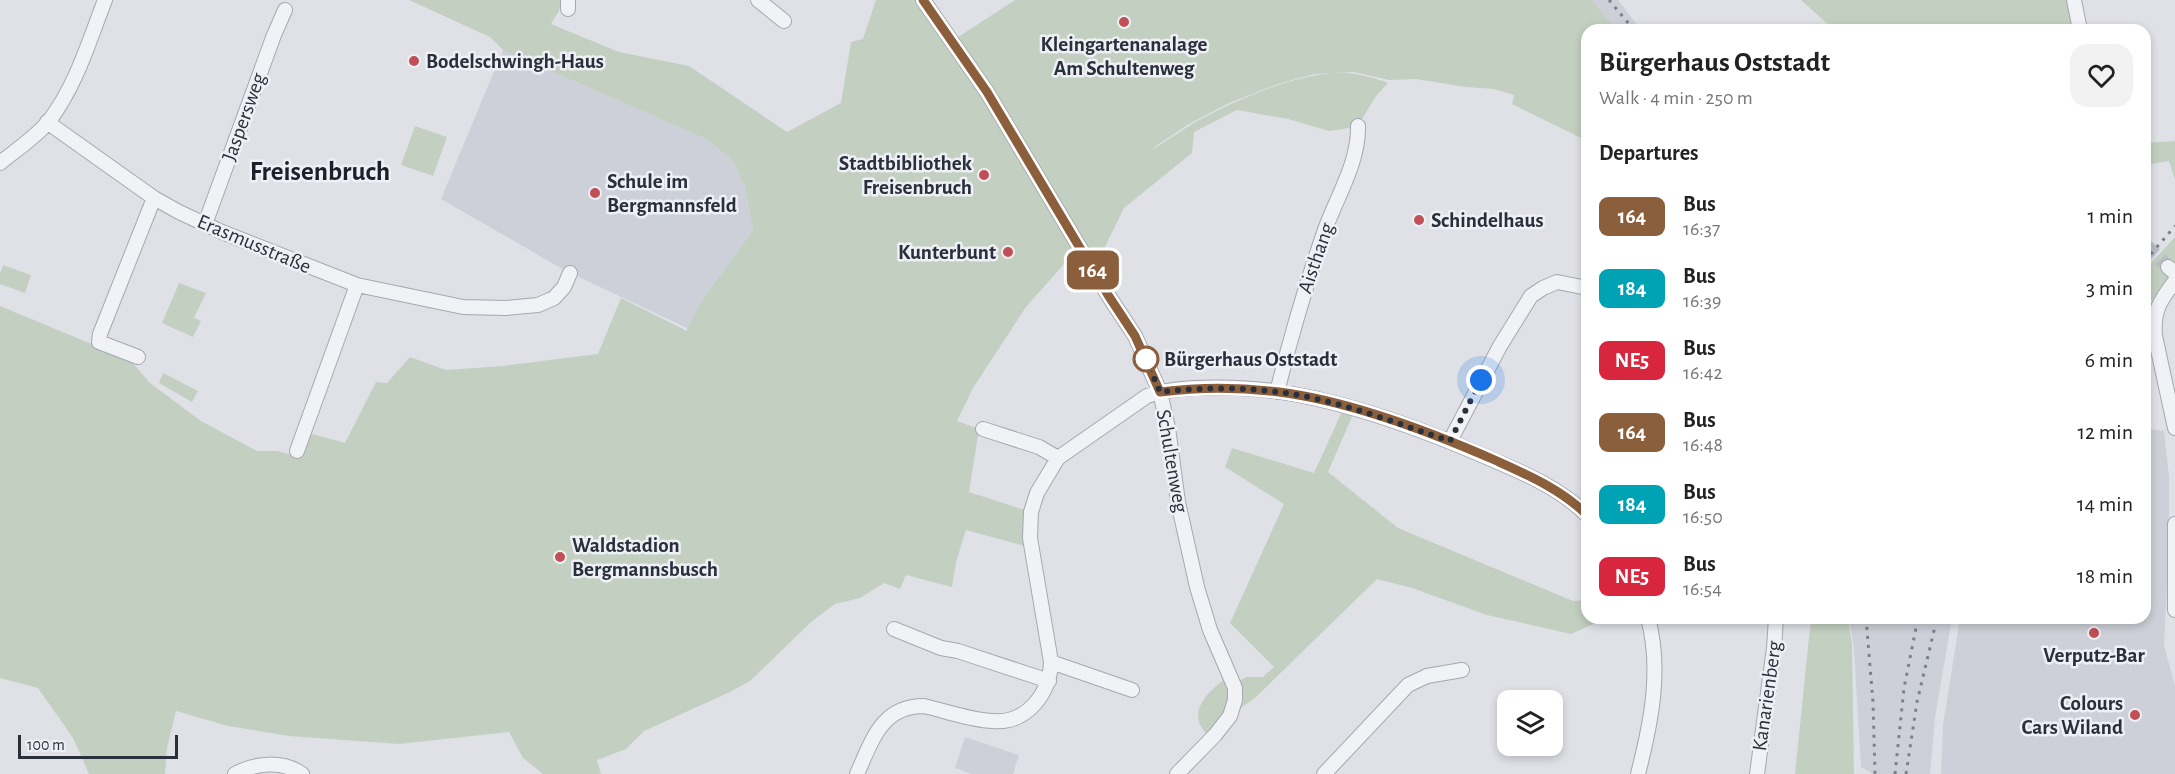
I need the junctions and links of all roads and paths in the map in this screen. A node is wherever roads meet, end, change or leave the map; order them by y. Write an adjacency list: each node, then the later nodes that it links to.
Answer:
1 (105, 0): 8 (street)
2 (758, 0): 6 (street)
3 (923, 0): 18 (street, Schultenweg)
4 (2074, 0): 7 (street)
5 (285, 10): 12 (street, Jaspersweg)
6 (784, 21)
7 (2079, 24)
8 (47, 122): 10 (street); 11 (street, Erasmusstraße)
9 (1358, 126): 19 (street, Aisthang)
10 (0, 163)
11 (154, 198): 12 (street, Erasmusstraße); 17 (street)
12 (205, 224): 15 (street, Erasmusstraße)
13 (570, 273): 15 (street, Erasmusstraße)
14 (2175, 281): 20 (street)
15 (357, 285): 23 (street)
16 (1581, 287): 22 (street)
17 (138, 357)
18 (1160, 392): 19 (street); 24 (street); 38 (street, Schultenweg)
19 (1277, 392): 22 (street)
20 (2175, 428)
21 (983, 429): 24 (street)
22 (1450, 441): 25 (street)
23 (297, 451)
24 (1058, 458): 31 (street)
25 (1581, 510)
26 (2175, 524): 27 (street)
27 (2175, 610)
28 (1649, 624): 40 (street)
29 (1776, 624): 41 (street, Kanarienberg)
30 (894, 629): 33 (street)
31 (1051, 662): 33 (street); 34 (street)
32 (1462, 670): 39 (street)
33 (1049, 681): 37 (street)
34 (1132, 690)
35 (235, 774): 36 (street)
36 (302, 774)
37 (857, 774)
38 (1177, 774)
39 (1324, 774)
40 (1638, 774)
41 (1757, 774)

